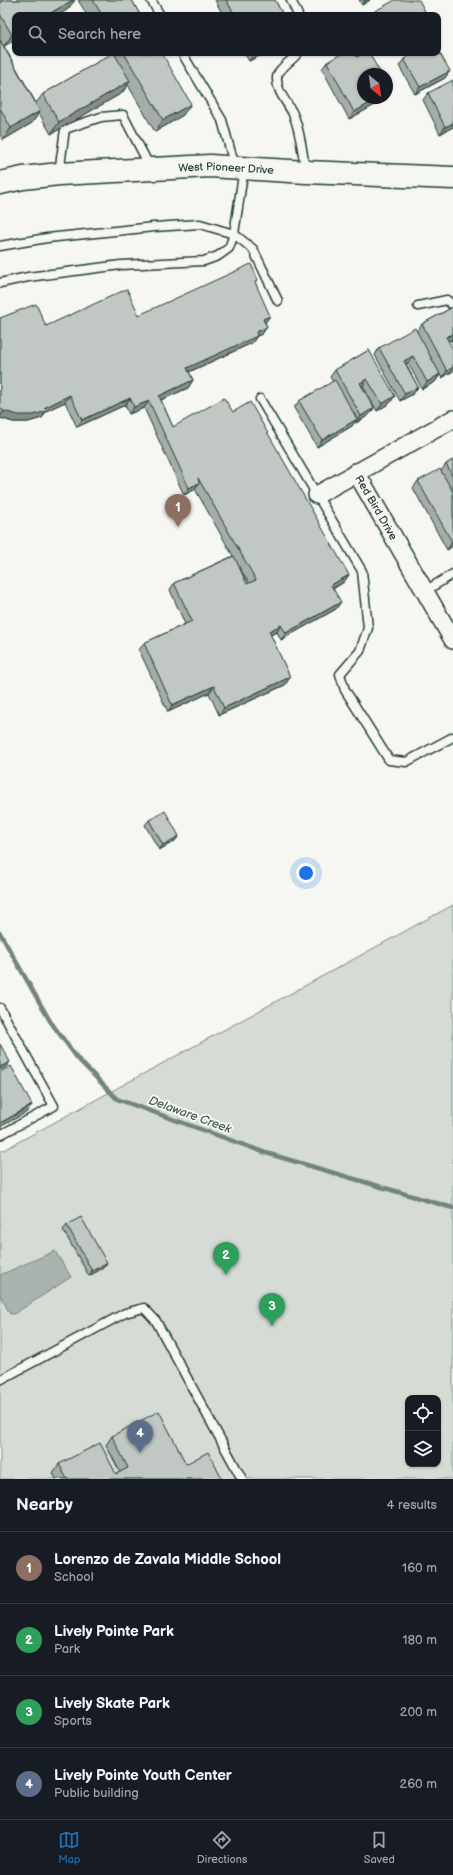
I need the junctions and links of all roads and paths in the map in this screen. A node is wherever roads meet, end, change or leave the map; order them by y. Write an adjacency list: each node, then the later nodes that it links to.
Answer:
1 (151, 0): 3 (lane)
2 (291, 0): 4 (lane)
3 (158, 12)
4 (297, 12)
5 (184, 56): 7 (lane)
6 (296, 56): 9 (lane)
7 (239, 168): 8 (main road, West Pioneer Drive); 9 (main road, West Pioneer Drive); 13 (lane)
8 (151, 170): 10 (main road, West Pioneer Drive); 10 (lane)
9 (306, 172): 11 (main road, West Pioneer Drive)
10 (59, 174): 12 (main road, West Pioneer Drive)
11 (453, 178)
12 (0, 183)
13 (234, 234): 14 (lane); 15 (lane); 16 (lane)
14 (0, 246)
15 (0, 283)
16 (278, 302)
17 (418, 306): 18 (lane)
18 (453, 306)
19 (260, 399): 22 (lane)
20 (453, 419): 21 (street, Red Bird Drive)
21 (356, 472): 22 (street); 24 (street, Red Bird Drive)
22 (317, 495): 26 (lane)
23 (453, 574): 24 (lane)
24 (425, 591): 25 (street, Red Bird Drive)
25 (453, 640)
26 (453, 737)
27 (0, 1008): 28 (lane)
28 (0, 1135)
29 (0, 1380): 30 (lane)
30 (242, 1479)

